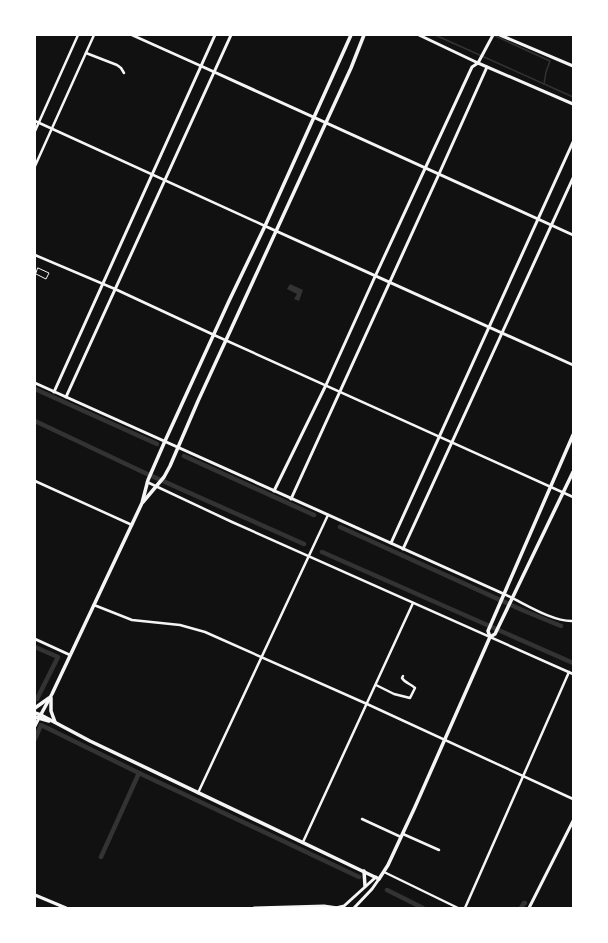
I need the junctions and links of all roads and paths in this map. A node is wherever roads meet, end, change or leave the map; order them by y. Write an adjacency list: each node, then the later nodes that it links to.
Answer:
1 (78, 35): 21 (street)
2 (94, 35): 11 (street)
3 (132, 35): 13 (street)
4 (215, 35): 13 (street)
5 (231, 35): 16 (street)
6 (351, 35): 19 (main road)
7 (364, 35): 22 (main road)
8 (419, 35): 12 (street)
9 (493, 35): 12 (street)
10 (500, 35): 14 (street)
11 (86, 53): 17 (street); 23 (street)
12 (478, 63): 15 (street); 27 (street)
13 (200, 66): 16 (street); 28 (street)
14 (573, 66)
15 (486, 67): 18 (street); 29 (street)
16 (214, 72): 19 (street); 31 (street)
17 (124, 73)
18 (573, 104)
19 (314, 117): 22 (street); 34 (main road)
20 (35, 121): 21 (street)
21 (39, 123): 23 (street); 24 (street)
22 (326, 123): 27 (street); 35 (main road)
23 (52, 129): 26 (street); 28 (street)
24 (35, 131)
25 (573, 142): 32 (street)
26 (35, 166)
27 (426, 168): 29 (street); 39 (street)
28 (152, 174): 31 (street); 41 (street)
29 (439, 174): 32 (street); 40 (street)
30 (573, 178): 33 (street)
31 (165, 180): 34 (street); 42 (street)
32 (538, 219): 33 (street); 43 (street)
33 (551, 225): 36 (street); 44 (street)
34 (265, 226): 35 (street); 45 (main road)
35 (276, 231): 39 (street); 46 (main road)
36 (573, 235)
37 (35, 255): 41 (street)
38 (38, 268): 38 (lane)
39 (375, 276): 40 (street); 49 (street)
40 (390, 283): 43 (street); 51 (street)
41 (102, 284): 42 (street); 50 (street)
42 (115, 290): 45 (street); 52 (street)
43 (489, 328): 44 (street); 54 (street)
44 (502, 334): 47 (street); 55 (street)
45 (214, 335): 46 (street); 56 (main road)
46 (226, 341): 49 (street); 57 (main road)
47 (573, 366)
48 (35, 383): 50 (street)
49 (326, 385): 51 (street); 63 (street)
50 (54, 392): 52 (street)
51 (340, 392): 54 (street); 66 (street)
52 (66, 397): 56 (street)
53 (573, 435): 62 (main road)
54 (439, 437): 55 (street); 70 (street)
55 (452, 442): 62 (street); 71 (street)
56 (164, 443): 57 (street); 60 (main road)
57 (178, 449): 61 (main road); 63 (street)
58 (573, 472): 64 (main road)
59 (35, 480): 69 (street)
60 (148, 481): 61 (street); 67 (main road)
61 (157, 485): 67 (main road); 72 (street)
62 (551, 487): 64 (street); 73 (main road)
63 (274, 491): 66 (street)
64 (563, 493): 65 (street); 74 (main road)
65 (573, 497)
66 (291, 499): 68 (street)
67 (142, 503): 69 (main road)
68 (328, 515): 70 (street); 72 (street)
69 (132, 525): 76 (main road)
70 (391, 543): 71 (street)
71 (403, 549): 73 (street)
72 (309, 556): 75 (street); 81 (street)
73 (504, 594): 74 (street); 78 (main road)
74 (512, 598): 77 (street); 78 (main road)
75 (413, 603): 78 (street); 85 (street)
76 (94, 605): 80 (main road); 81 (street)
77 (573, 622)
78 (490, 637): 82 (street); 93 (main road)
79 (35, 639): 80 (street)
80 (70, 655): 86 (main road)
81 (262, 656): 87 (street); 95 (street)
82 (570, 672): 83 (street); 94 (street)
83 (573, 674)
84 (403, 676): 85 (street)
85 (376, 685): 87 (street)
86 (52, 694): 88 (main road); 90 (main road); 91 (main road)
87 (367, 704): 93 (street); 100 (street)
88 (35, 708)
89 (35, 713): 90 (main road)
90 (38, 717): 91 (main road); 92 (street)
91 (54, 722): 95 (main road)
92 (35, 726)
93 (445, 741): 94 (street); 99 (main road)
94 (524, 776): 96 (street); 111 (street)
95 (198, 793): 100 (main road)
96 (573, 799)
97 (362, 819): 99 (street)
98 (573, 821): 112 (street)
99 (402, 836): 101 (street); 103 (main road)
100 (303, 842): 102 (main road)
101 (439, 850)
102 (364, 872): 103 (main road); 104 (main road)
103 (380, 876): 104 (street); 109 (street); 110 (street)
104 (365, 886): 108 (street)
105 (35, 895): 106 (street)
106 (66, 908)
107 (254, 908): 108 (street)
108 (337, 908)
109 (354, 908)
110 (458, 908)
111 (465, 908)
112 (530, 908)

